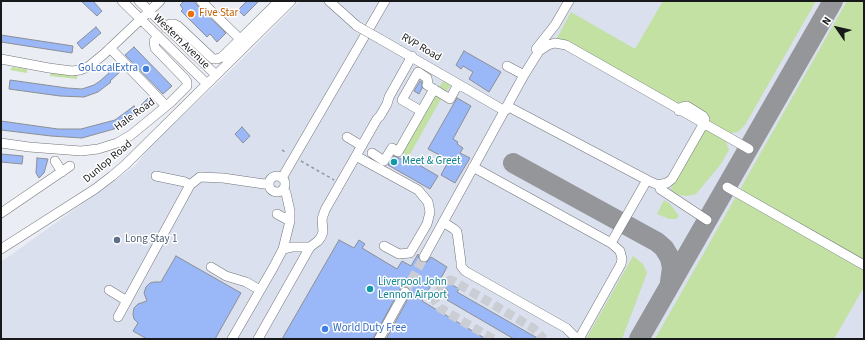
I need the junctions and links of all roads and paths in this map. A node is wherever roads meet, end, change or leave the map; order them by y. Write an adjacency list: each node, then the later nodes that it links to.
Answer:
1 (122, 1): 11 (street, Western Avenue)
2 (139, 1): 10 (street, Western Avenue)
3 (160, 1): 10 (street)
4 (202, 1): 15 (street)
5 (279, 1): 15 (street)
6 (291, 1): 15 (street)
7 (329, 1): 18 (street, RVP Road, bridge)
8 (385, 1): 41 (street)
9 (569, 1): 12 (street)
10 (150, 11): 11 (street); 13 (street, Western Avenue)
11 (141, 20): 14 (street, Western Avenue); 17 (street)
12 (555, 25): 16 (street); 21 (street)
13 (166, 28): 15 (street); 22 (street, Western Avenue)
14 (158, 36): 23 (street, Western Avenue); 26 (street, Hale Road)
15 (243, 42): 22 (street)
16 (554, 43): 21 (street); 28 (street)
17 (110, 48): 19 (street); 26 (street)
18 (412, 56): 24 (street, RVP Road); 35 (street)
19 (1, 59)
20 (507, 66): 21 (street)
21 (522, 74): 27 (street); 28 (street)
22 (216, 75): 23 (street, Dunlop Road)
23 (207, 84): 36 (street, Dunlop Road)
24 (458, 84): 25 (street); 27 (street, RVP Road)
25 (434, 89): 29 (street); 29 (street)
26 (166, 106): 32 (street, Hale Road)
27 (504, 109): 44 (street); 49 (street, RVP Road)
28 (679, 110): 30 (street); 31 (street)
29 (421, 111): 39 (street)
30 (704, 123): 31 (street); 37 (street)
31 (699, 132): 51 (street)
32 (131, 135): 34 (street, Hale Road); 36 (street)
33 (347, 137): 35 (street)
34 (1, 143)
35 (362, 146): 40 (street)
36 (142, 148): 63 (street, Dunlop Road)
37 (749, 149)
38 (282, 150): 41 (path)
39 (372, 153)
40 (356, 156): 61 (street); 62 (street)
41 (295, 158): 47 (street); 48 (path)
42 (55, 161): 45 (street)
43 (70, 166): 45 (street)
44 (474, 167): 59 (street); 60 (street)
45 (62, 172): 55 (street)
46 (156, 176): 52 (street)
47 (282, 178): 50 (street); 54 (street)
48 (336, 180)
49 (647, 180): 51 (street, RVP Road); 60 (street)
50 (270, 183): 52 (street); 54 (street)
51 (660, 184): 57 (street)
52 (190, 185): 71 (street)
53 (727, 187): 66 (street)
54 (284, 189): 58 (street)
55 (1, 213)
56 (276, 214): 58 (street)
57 (706, 220)
58 (290, 221): 64 (street)
59 (444, 222): 65 (street); 76 (street)
60 (611, 243): 76 (street)
61 (384, 246)
62 (310, 247): 64 (street); 74 (street)
63 (1, 249)
64 (283, 249): 69 (street)
65 (424, 257)
66 (864, 265)
67 (211, 267): 69 (street)
68 (109, 290): 71 (street)
69 (260, 290): 73 (street)
70 (405, 292): 75 (street)
71 (127, 301): 72 (street)
72 (118, 316)
73 (232, 339)
74 (258, 339)
75 (379, 339)
76 (578, 339)

